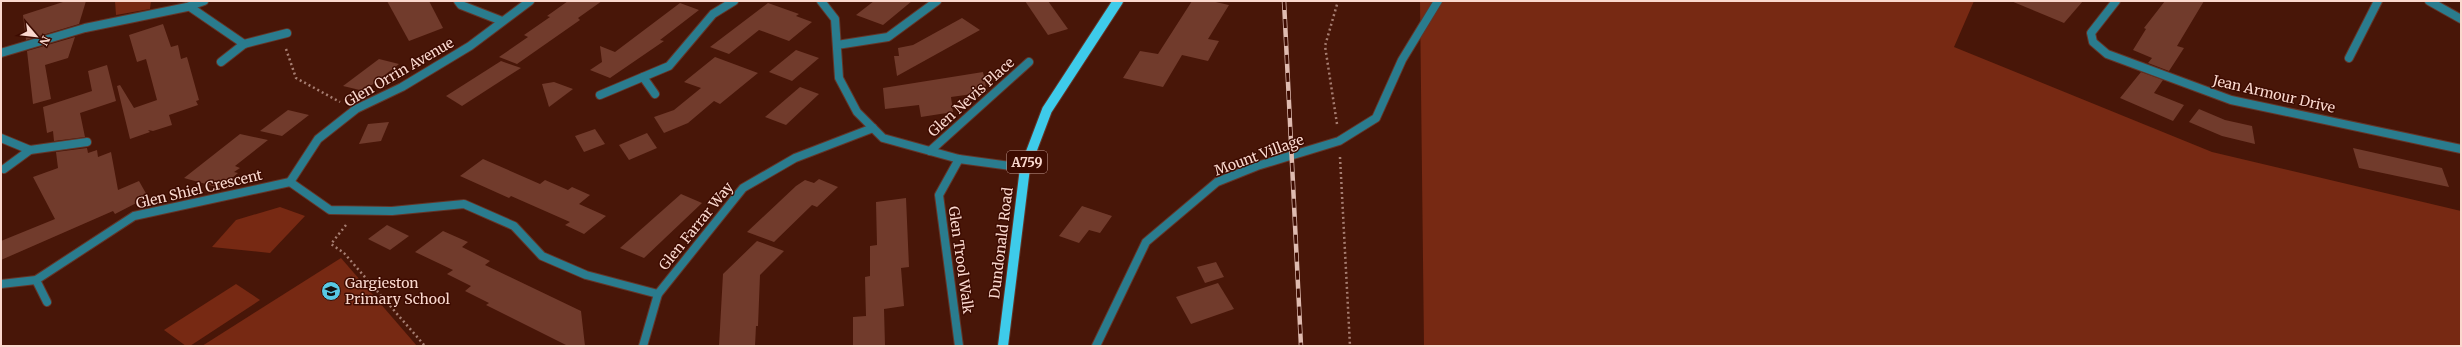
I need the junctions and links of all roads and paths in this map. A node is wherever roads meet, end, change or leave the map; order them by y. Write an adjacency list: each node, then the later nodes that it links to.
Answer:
1 (204, 1): 13 (street)
2 (458, 1): 15 (street)
3 (530, 1): 15 (street, Glen Orrin Avenue)
4 (734, 1): 24 (street)
5 (822, 1): 19 (street)
6 (937, 1): 19 (street)
7 (1118, 1): 36 (main road, Dundonald Road / A759)
8 (1338, 1): 30 (path)
9 (1438, 1): 30 (street, Mount Village)
10 (2116, 1): 32 (street, Jean Armour Drive)
11 (2378, 1): 21 (street)
12 (2428, 1): 14 (street)
13 (190, 7): 18 (street); 20 (street)
14 (2461, 19)
15 (502, 21): 27 (street, Glen Orrin Avenue)
16 (287, 33): 17 (street)
17 (277, 36): 18 (street); 27 (path)
18 (244, 44): 22 (street)
19 (837, 45): 28 (street)
20 (1, 53)
21 (2349, 58)
22 (221, 62)
23 (1029, 62): 34 (street, Glen Nevis Place)
24 (644, 77): 25 (street); 26 (street)
25 (655, 94)
26 (600, 95)
27 (356, 109): 38 (street, Glen Orrin Avenue)
28 (873, 128): 34 (street); 42 (street, Glen Farrar Way)
29 (1, 138): 33 (street)
30 (1340, 141): 48 (street, Mount Village); 49 (path)
31 (87, 142): 33 (street)
32 (2461, 149)
33 (30, 150): 37 (street)
34 (930, 151): 35 (street)
35 (959, 159): 36 (street); 46 (street, Glen Trool Walk)
36 (1025, 168): 47 (main road, Dundonald Road / A759)
37 (4, 169)
38 (290, 182): 39 (street); 40 (street, Glen Shiel Crescent)
39 (357, 210): 42 (street); 44 (path)
40 (36, 280): 41 (street, Glen Shiel Crescent); 43 (street)
41 (1, 284)
42 (658, 294): 45 (street, Glen Farrar Way)
43 (47, 302)
44 (425, 346)
45 (643, 346)
46 (959, 346)
47 (1003, 346)
48 (1096, 346)
49 (1350, 346)

